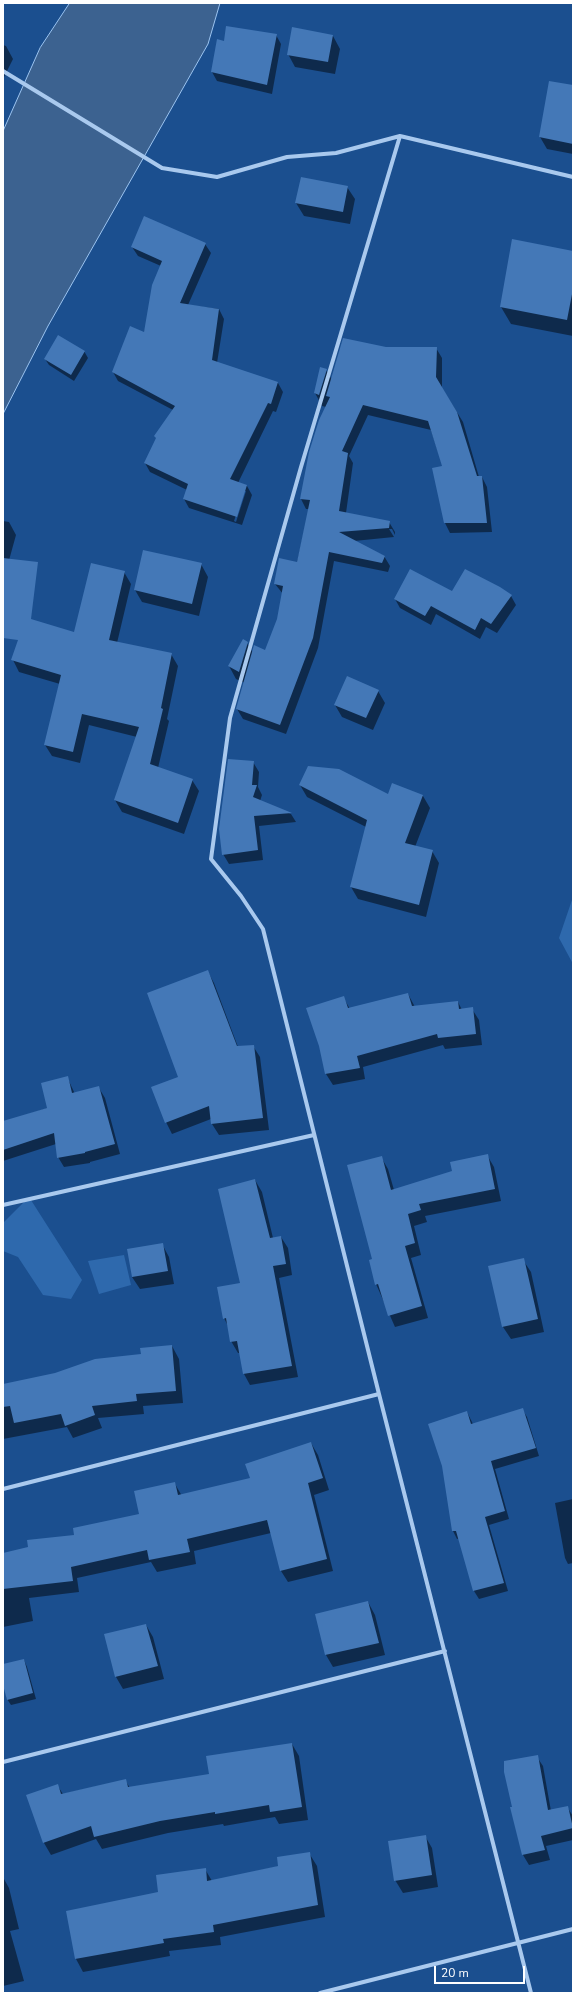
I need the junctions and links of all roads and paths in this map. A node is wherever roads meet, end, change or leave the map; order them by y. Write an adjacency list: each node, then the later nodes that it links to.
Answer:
1 (3, 71): 2 (street)
2 (400, 136): 3 (street); 4 (street)
3 (573, 177)
4 (314, 1135): 5 (street); 6 (street)
5 (3, 1205)
6 (379, 1394): 7 (street); 8 (street)
7 (3, 1489)
8 (445, 1651): 9 (street); 11 (street)
9 (3, 1762)
10 (573, 1929): 11 (street)
11 (518, 1943): 12 (street); 13 (street)
12 (320, 1993)
13 (531, 1993)

